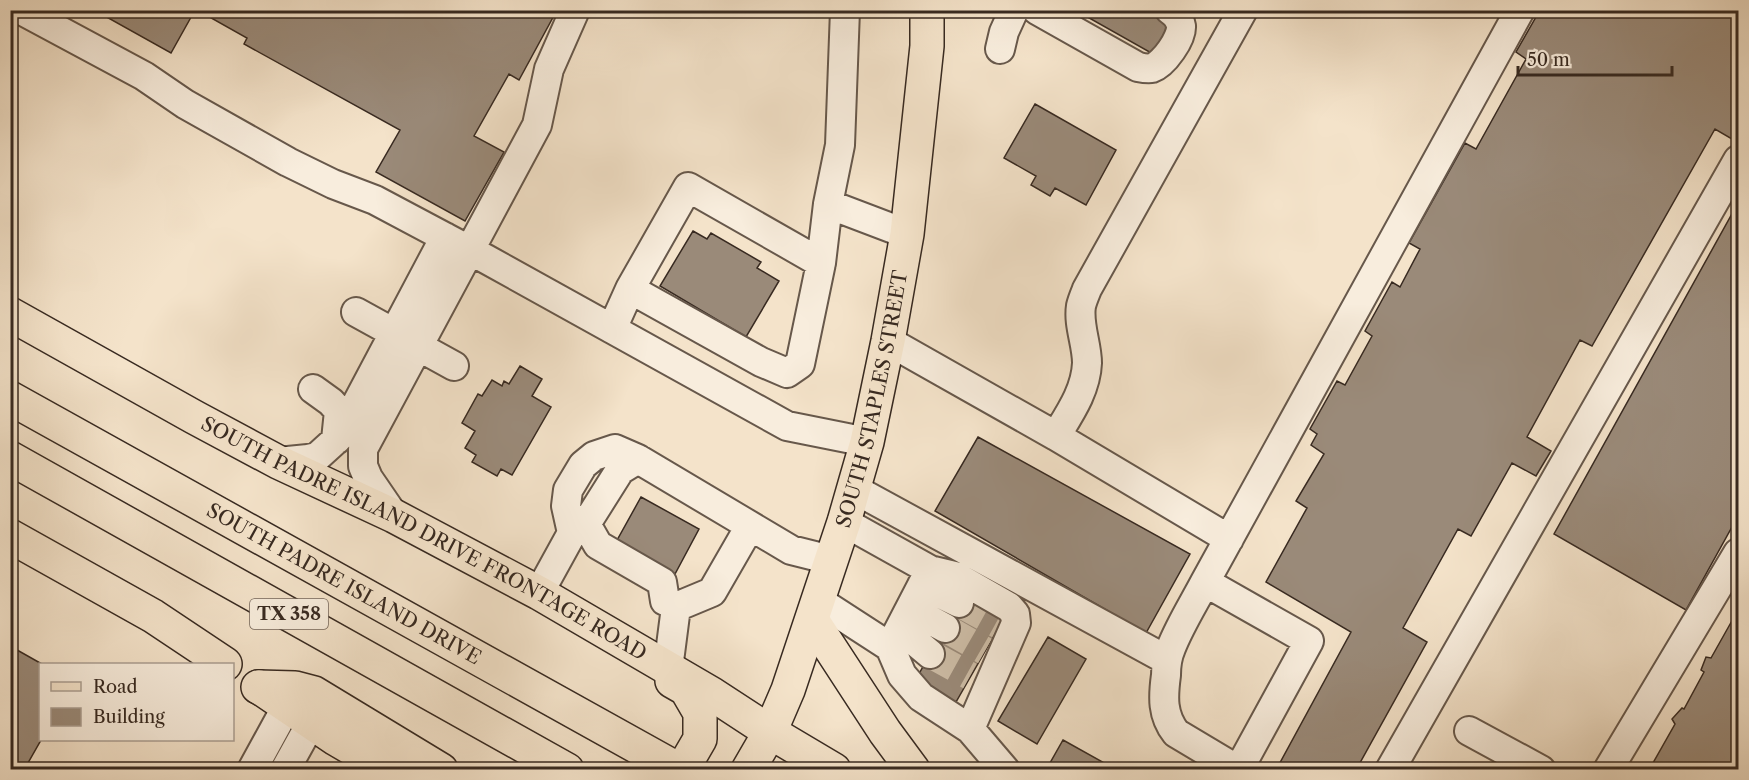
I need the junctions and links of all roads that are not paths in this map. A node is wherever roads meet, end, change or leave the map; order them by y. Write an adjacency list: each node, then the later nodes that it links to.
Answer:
1 (21, 10): 14 (lane)
2 (574, 10): 14 (lane)
3 (845, 10): 12 (lane)
4 (927, 10): 13 (main road, SOUTH STAPLES STREET)
5 (1014, 10): 10 (lane)
6 (1037, 10): 7 (lane)
7 (1170, 10)
8 (1243, 10): 27 (lane)
9 (1520, 10): 38 (lane)
10 (1000, 49)
11 (1738, 160): 70 (lane)
12 (828, 204): 13 (lane); 15 (lane)
13 (907, 234): 21 (main road, SOUTH STAPLES STREET)
14 (457, 244): 19 (lane); 20 (lane)
15 (821, 263): 16 (lane); 22 (lane)
16 (630, 289): 19 (lane); 22 (lane)
17 (356, 312): 20 (lane)
18 (10, 315): 31 (main road, SOUTH PADRE ISLAND DRIVE FRONTAGE ROAD)
19 (612, 329): 26 (lane)
20 (406, 339): 23 (lane); 28 (lane); 34 (lane)
21 (888, 341): 27 (lane); 29 (main road, SOUTH STAPLES STREET)
22 (761, 362): 26 (lane)
23 (454, 366)
24 (313, 389): 28 (lane)
25 (10, 398): 65 (main road, SOUTH PADRE ISLAND DRIVE / TX 358)
26 (741, 400): 29 (lane)
27 (1056, 436): 38 (lane)
28 (336, 440): 31 (lane)
29 (867, 442): 33 (main road, SOUTH STAPLES STREET)
30 (10, 458): 64 (main road, TX 358)
31 (278, 462): 34 (main road, SOUTH PADRE ISLAND DRIVE FRONTAGE ROAD)
32 (629, 464): 36 (lane); 39 (lane); 45 (lane)
33 (854, 489): 35 (main road, SOUTH STAPLES STREET); 50 (lane)
34 (394, 516): 43 (main road, SOUTH PADRE ISLAND DRIVE FRONTAGE ROAD)
35 (844, 522): 41 (main road, SOUTH STAPLES STREET); 46 (lane)
36 (750, 526): 41 (lane); 45 (lane)
37 (10, 536): 51 (main road)
38 (1229, 538): 42 (lane)
39 (565, 547): 43 (lane); 45 (lane)
40 (1738, 553): 72 (lane)
41 (831, 560): 47 (main road, SOUTH STAPLES STREET)
42 (1205, 582): 50 (lane); 59 (lane)
43 (539, 593): 52 (main road, SOUTH PADRE ISLAND DRIVE FRONTAGE ROAD); 65 (main road)
44 (959, 603): 46 (lane)
45 (671, 604): 52 (lane)
46 (911, 608): 47 (lane); 48 (lane); 49 (lane); 55 (lane); 55 (lane)
47 (815, 610): 57 (main road, SOUTH STAPLES STREET); 68 (main road)
48 (945, 628)
49 (930, 654)
50 (1167, 660): 59 (lane)
51 (224, 663)
52 (668, 669): 57 (main road, SOUTH PADRE ISLAND DRIVE FRONTAGE ROAD)
53 (245, 678): 54 (main road); 63 (main road)
54 (299, 714): 58 (main road); 60 (lane); 61 (lane)
55 (970, 729): 69 (lane)
56 (1469, 731): 71 (lane)
57 (770, 732): 66 (main road, SOUTH STAPLES STREET); 67 (main road, SOUTH PADRE ISLAND DRIVE FRONTAGE ROAD)
58 (356, 761): 62 (main road)
59 (1239, 769)
60 (252, 770)
61 (285, 770)
62 (389, 770)
63 (441, 770)
64 (567, 770)
65 (681, 770)
66 (748, 770)
67 (834, 770)
68 (913, 770)
69 (1005, 770)
70 (1390, 770)
71 (1541, 770)
72 (1608, 770)

